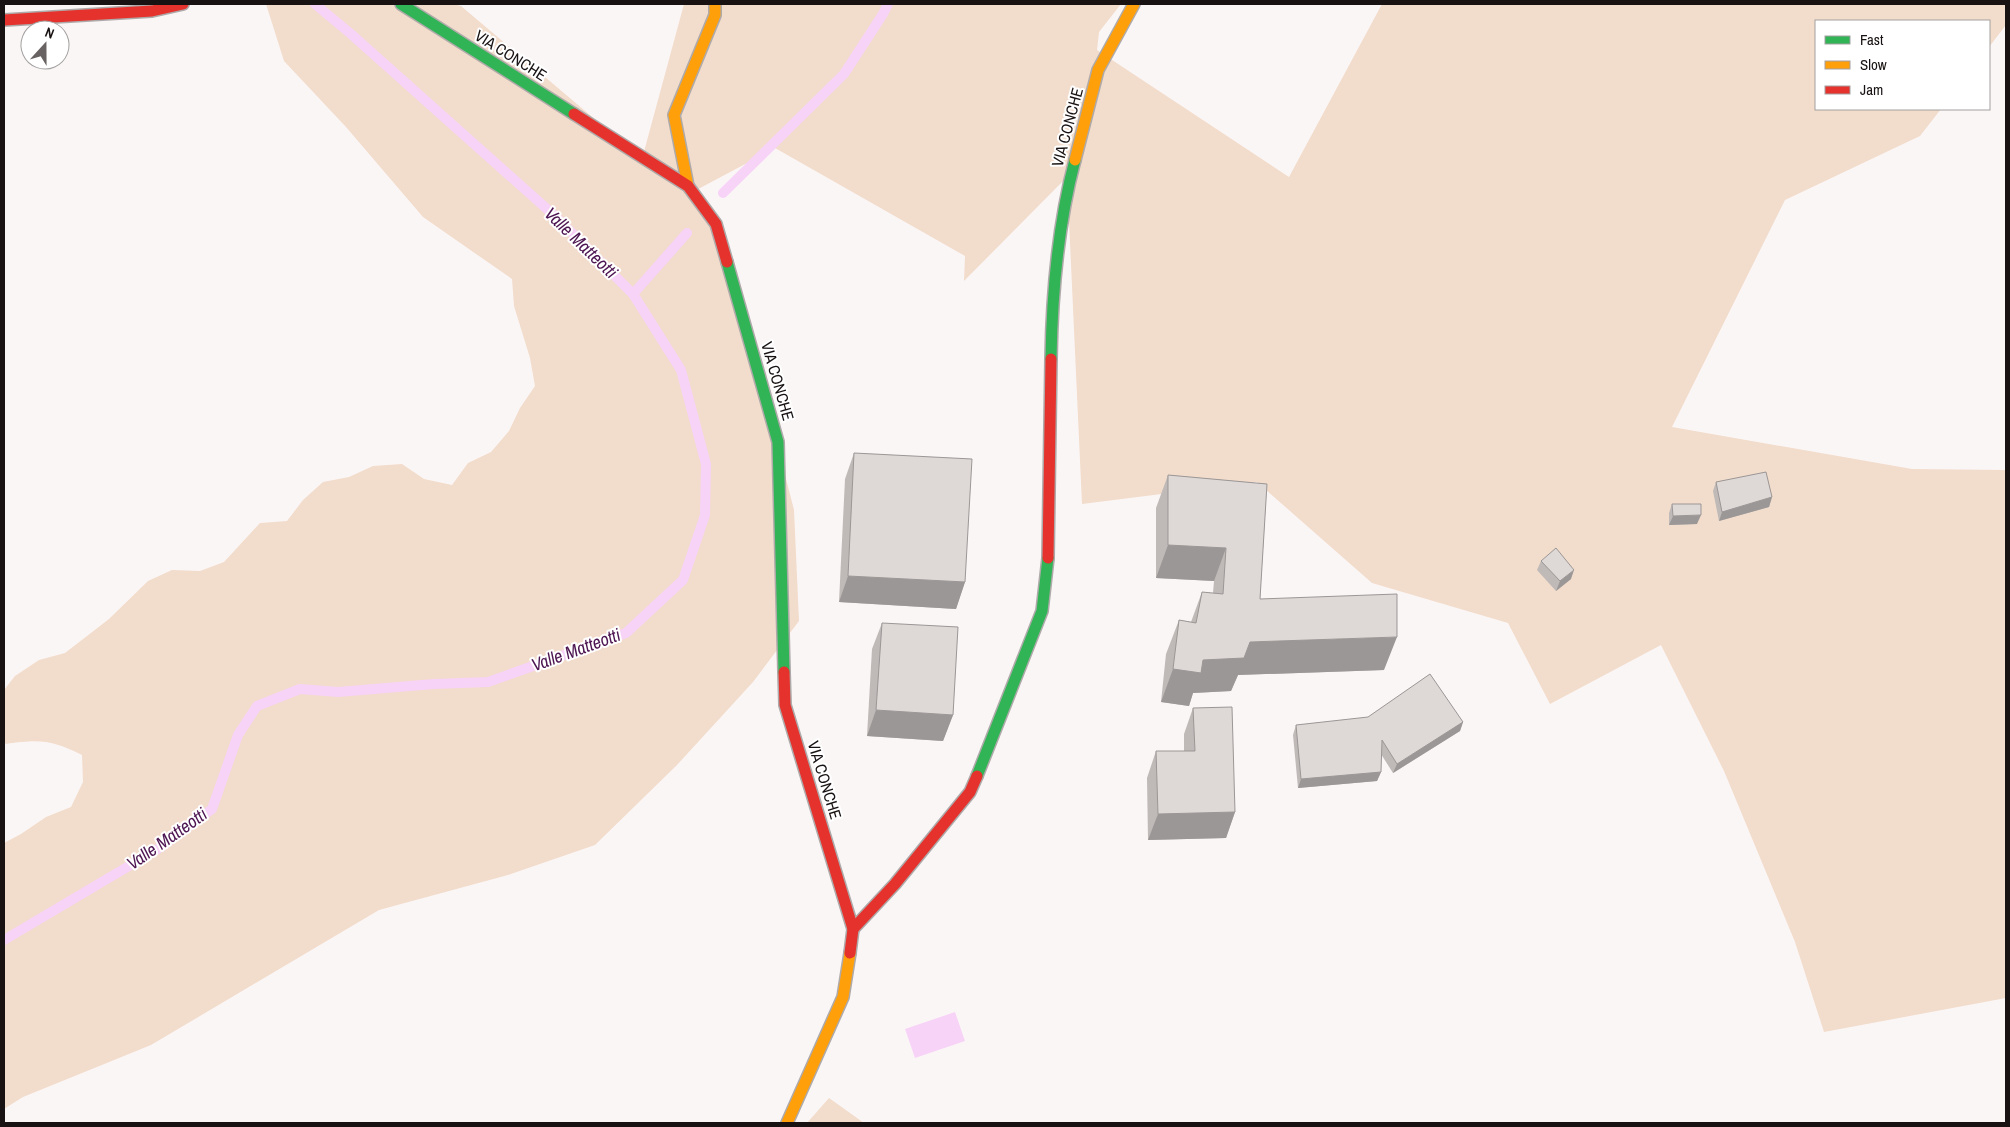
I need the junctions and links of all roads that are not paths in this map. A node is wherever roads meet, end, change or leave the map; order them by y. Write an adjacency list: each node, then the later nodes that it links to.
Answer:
1 (183, 4): 5 (street)
2 (401, 4): 6 (street, VIA CONCHE)
3 (714, 4): 6 (street)
4 (1134, 4): 7 (street, VIA CONCHE)
5 (4, 20)
6 (688, 186): 7 (street, VIA CONCHE)
7 (853, 929): 8 (street, VIA CONCHE)
8 (786, 1123)

